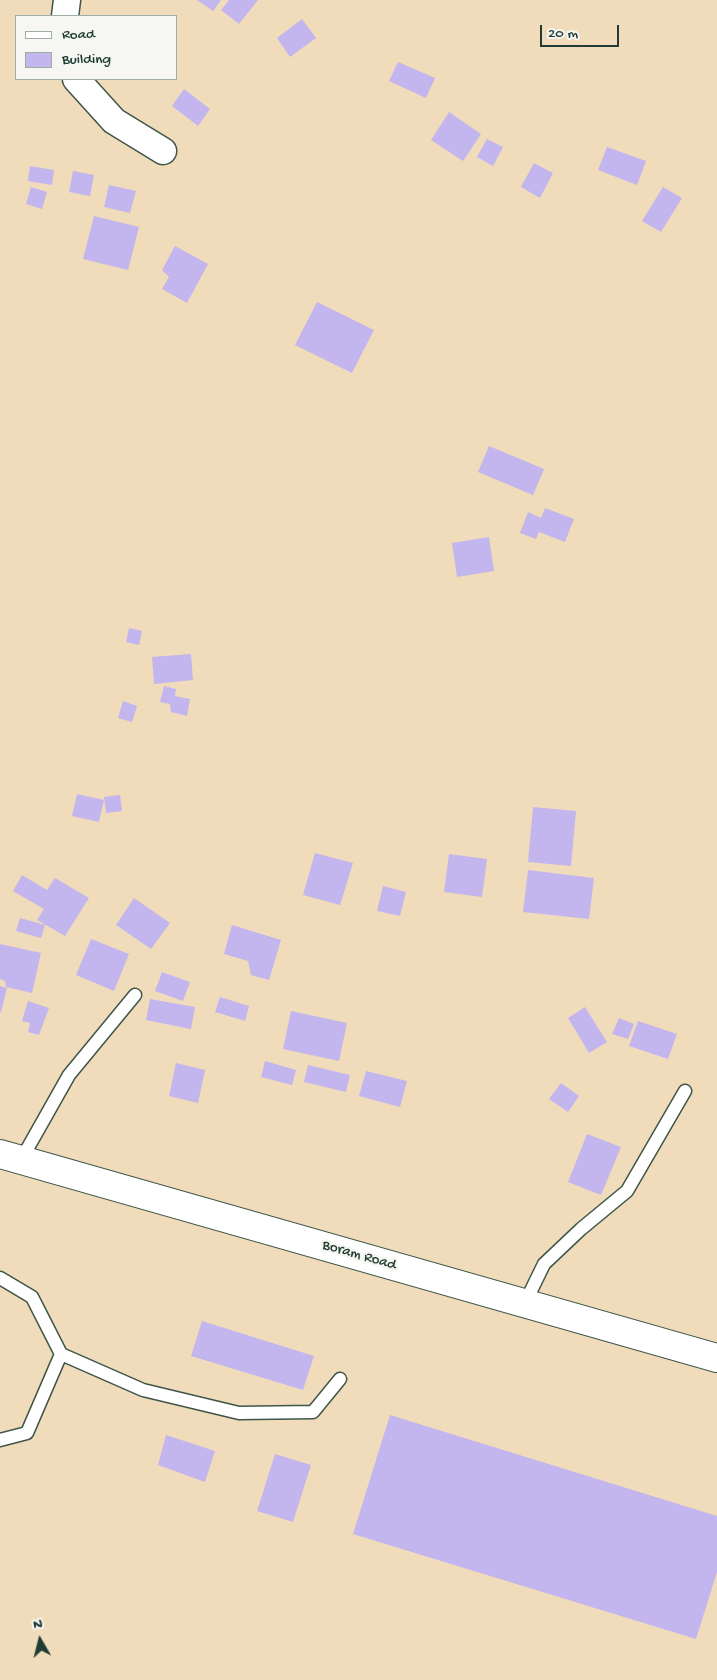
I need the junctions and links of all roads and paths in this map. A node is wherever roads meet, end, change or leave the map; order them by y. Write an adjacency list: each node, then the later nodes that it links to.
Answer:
1 (67, 0): 2 (street)
2 (66, 15)
3 (77, 80): 4 (street)
4 (163, 151)
5 (135, 995): 7 (lane)
6 (685, 1091): 9 (lane)
7 (10, 1157): 9 (main road, Boram Road)
8 (0, 1278): 10 (lane)
9 (525, 1303): 11 (main road, Boram Road)
10 (61, 1354): 12 (lane); 13 (lane)
11 (717, 1358)
12 (340, 1380)
13 (0, 1440)

